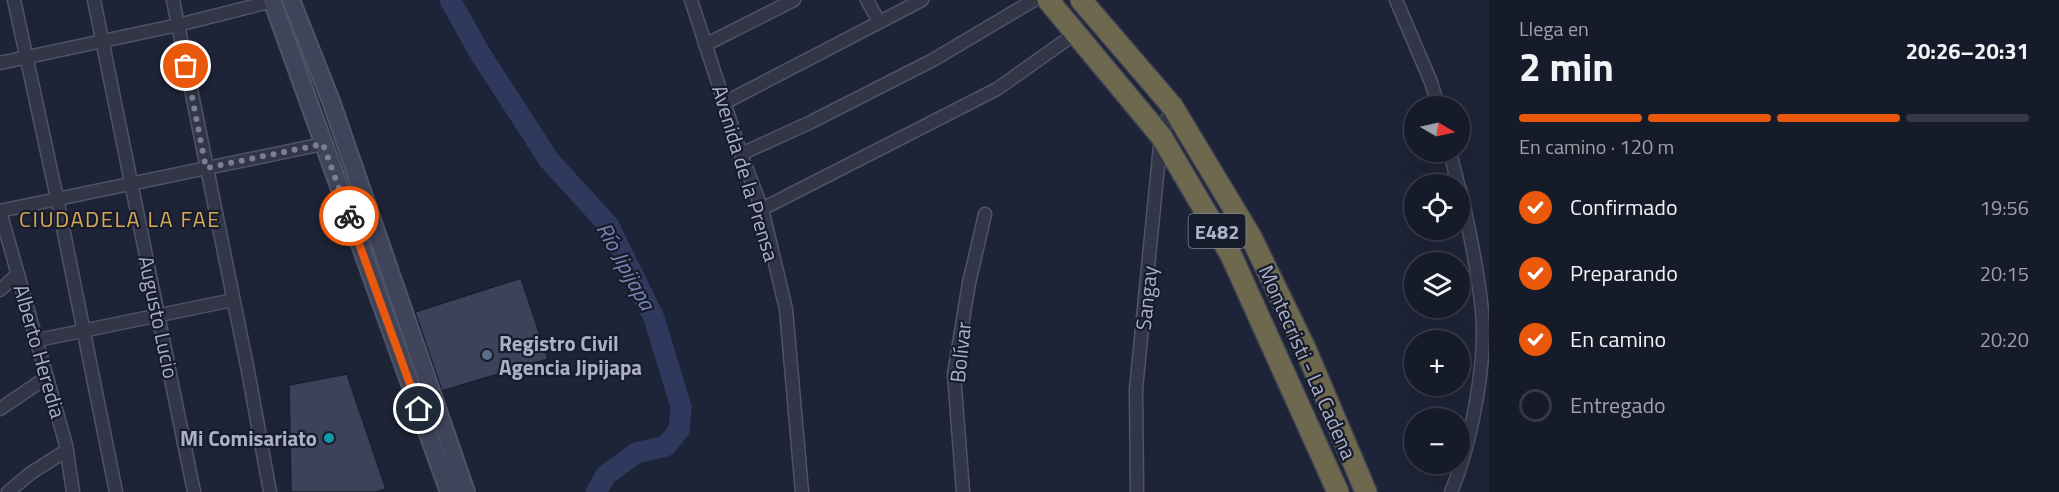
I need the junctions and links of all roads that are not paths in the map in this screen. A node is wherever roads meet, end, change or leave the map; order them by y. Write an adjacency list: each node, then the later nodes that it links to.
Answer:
1 (14, 0): 19 (street)
2 (94, 0): 17 (street, Augusto Lucio)
3 (173, 0): 15 (street)
4 (291, 0): 49 (main road)
5 (691, 0): 18 (street, Avenida de la Prensa)
6 (794, 0): 18 (street)
7 (867, 0): 14 (street)
8 (922, 0): 14 (street)
9 (1034, 0): 26 (street)
10 (1048, 0): 16 (highway, Montecristi - La Cadena / E482)
11 (1081, 0): 23 (highway, Montecristi - La Cadena / E482)
12 (1396, 0): 21 (street)
13 (272, 1): 15 (street); 25 (main road)
14 (879, 22): 22 (street)
15 (178, 26): 17 (street); 27 (street)
16 (1076, 33): 24 (highway, Montecristi - La Cadena / E482); 30 (street)
17 (103, 41): 19 (street); 28 (street, Augusto Lucio)
18 (705, 45): 22 (street, Avenida de la Prensa)
19 (26, 58): 20 (street); 29 (street)
20 (0, 63)
21 (1435, 96)
22 (724, 103): 26 (street, Avenida de la Prensa)
23 (1172, 106): 24 (street, Sangay); 54 (highway, Montecristi - La Cadena / E482)
24 (1161, 136): 52 (street, Sangay); 53 (highway, Montecristi - La Cadena / E482)
25 (323, 144): 27 (street); 48 (main road)
26 (741, 154): 30 (street, Avenida de la Prensa)
27 (206, 168): 28 (street); 36 (street)
28 (131, 184): 29 (street); 37 (street, Augusto Lucio)
29 (57, 198): 31 (street); 38 (street)
30 (762, 209): 50 (street, Avenida de la Prensa)
31 (0, 211): 34 (street, Alberto Heredia)
32 (985, 214): 51 (street, Bolívar)
33 (1470, 238): 55 (street)
34 (18, 274): 35 (street); 39 (street, Alberto Heredia)
35 (0, 290)
36 (233, 300): 37 (street); 47 (street)
37 (158, 315): 38 (street); 46 (street, Augusto Lucio)
38 (83, 330): 39 (street); 45 (street)
39 (38, 340): 40 (street, Alberto Heredia)
40 (47, 377): 41 (street); 42 (street, Alberto Heredia)
41 (0, 410)
42 (67, 450): 43 (street); 44 (street, Alberto Heredia)
43 (8, 492)
44 (73, 492)
45 (116, 492)
46 (194, 492)
47 (270, 492)
48 (450, 492)
49 (466, 492)
50 (802, 492)
51 (963, 492)
52 (1137, 492)
53 (1338, 492)
54 (1366, 492)
55 (1451, 492)

